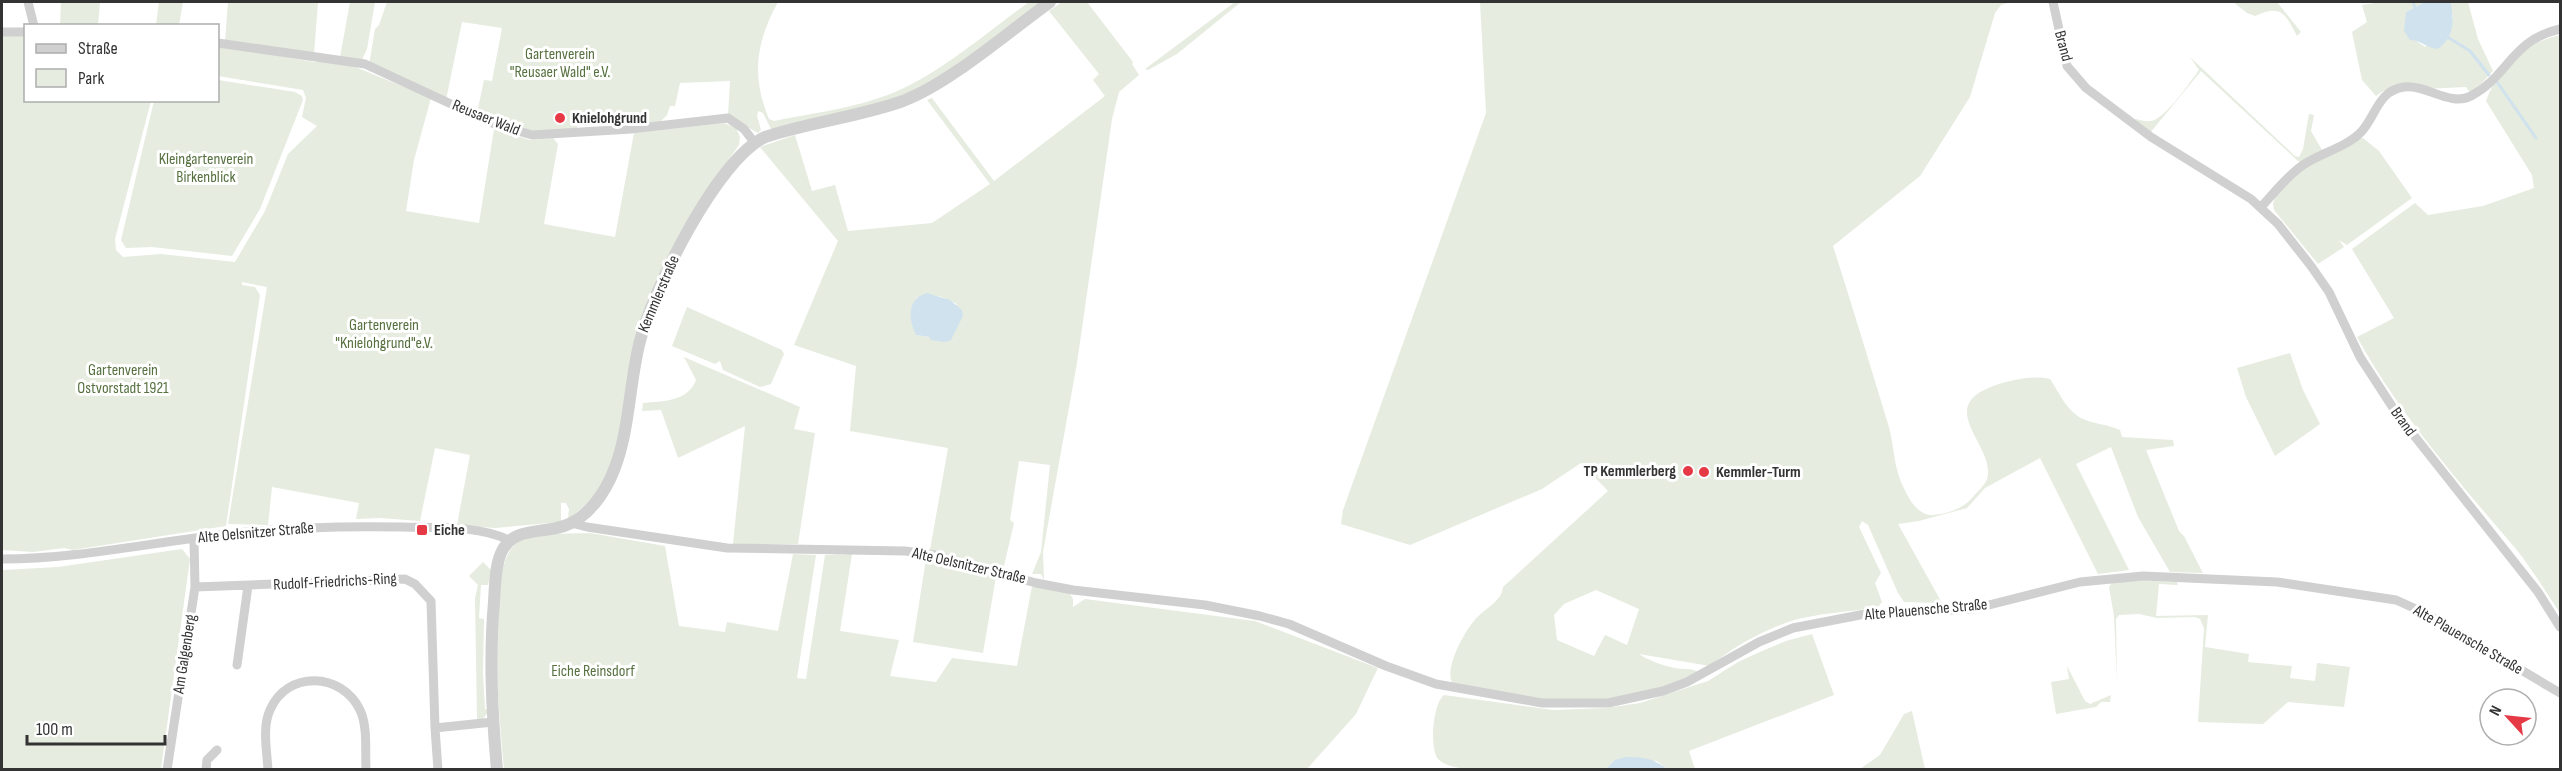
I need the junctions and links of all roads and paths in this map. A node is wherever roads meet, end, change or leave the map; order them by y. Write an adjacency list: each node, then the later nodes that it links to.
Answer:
1 (28, 2): 4 (street)
2 (1050, 2): 9 (street, Kemmlerstraße)
3 (2053, 2): 10 (street, Brand)
4 (34, 24)
5 (2560, 29): 10 (street)
6 (2, 32): 7 (street)
7 (24, 32)
8 (219, 43): 9 (street, Reusaer Wald)
9 (754, 142): 11 (street, Kemmlerstraße)
10 (2261, 207): 17 (street, Brand)
11 (571, 522): 13 (street, Kemmlerstraße); 18 (street, Alte Oelsnitzer Straße)
12 (195, 538): 13 (street, Alte Oelsnitzer Straße); 14 (street, Alte Oelsnitzer Straße); 16 (street, Am Galgenberg)
13 (509, 540): 21 (street)
14 (2, 559)
15 (248, 586): 16 (street, Rudolf-Friedrichs-Ring); 19 (street); 22 (street, Rudolf-Friedrichs-Ring)
16 (195, 587): 24 (street, Am Galgenberg)
17 (2560, 627)
18 (1359, 653): 20 (street, Alte Plauensche Straße)
19 (237, 665)
20 (2560, 693)
21 (493, 722): 22 (street); 29 (street)
22 (435, 728): 28 (street, Rudolf-Friedrichs-Ring)
23 (217, 750): 25 (street)
24 (167, 770)
25 (206, 770)
26 (268, 770): 27 (street)
27 (366, 770)
28 (438, 770)
29 (497, 770)

